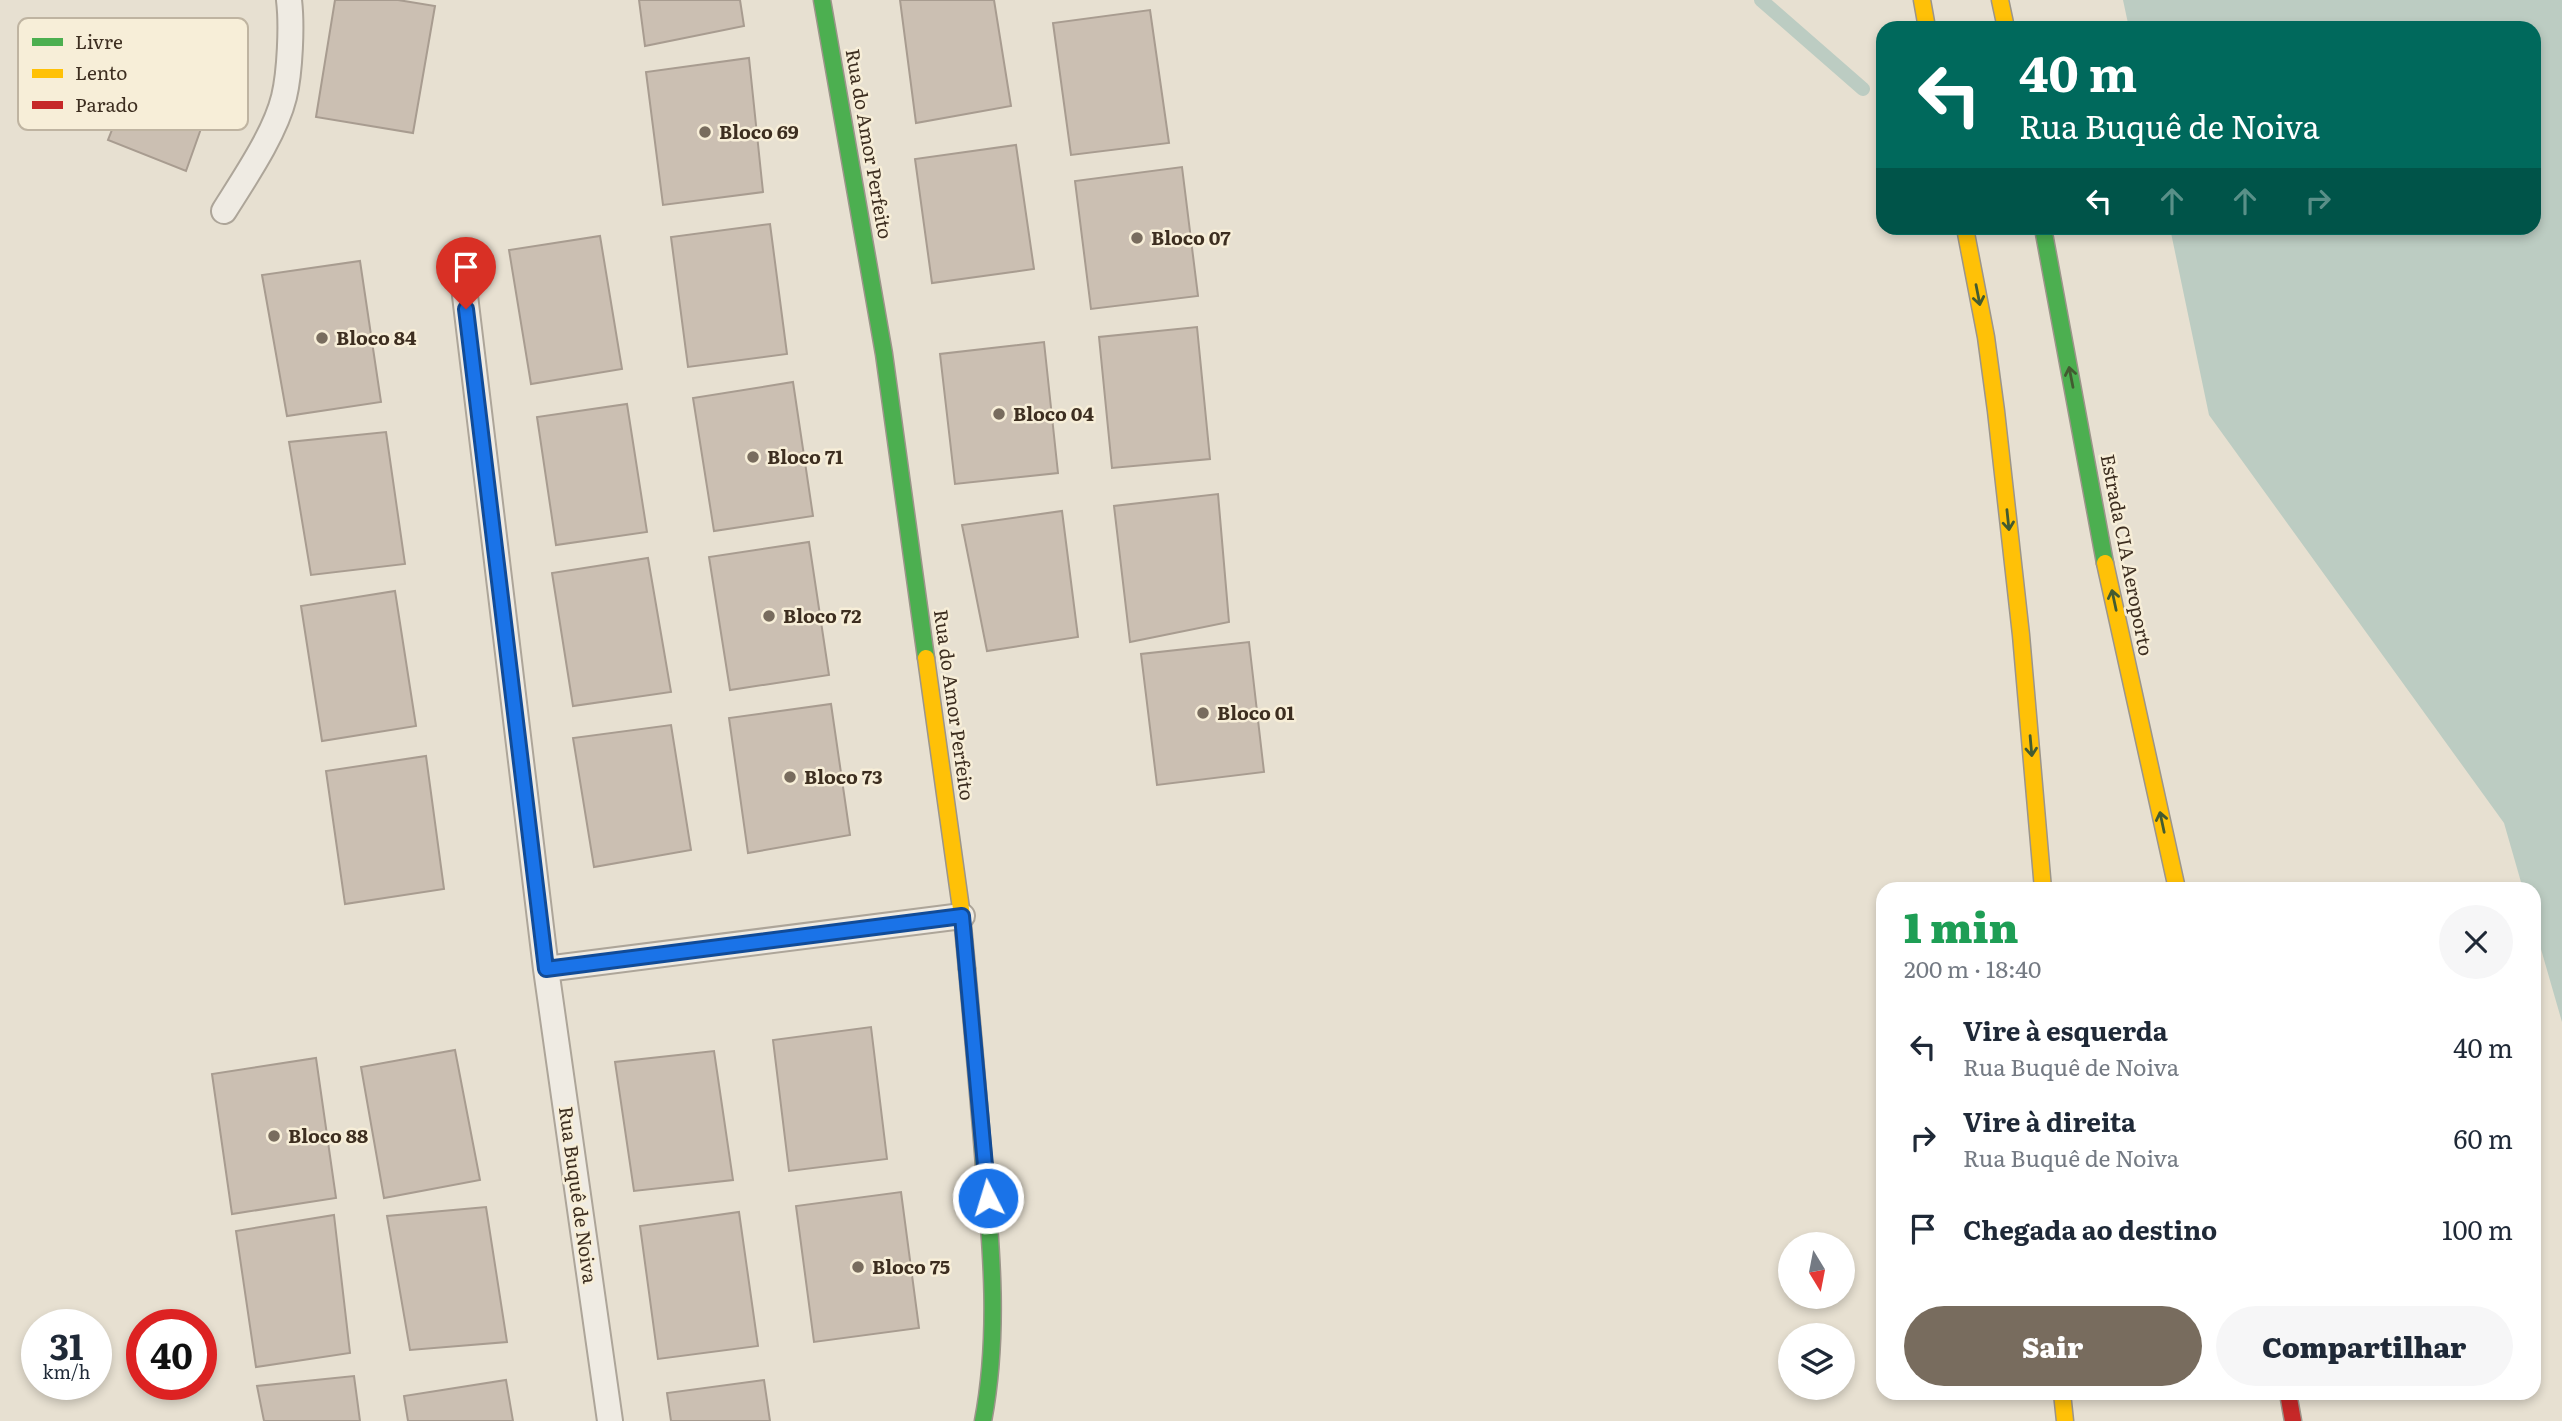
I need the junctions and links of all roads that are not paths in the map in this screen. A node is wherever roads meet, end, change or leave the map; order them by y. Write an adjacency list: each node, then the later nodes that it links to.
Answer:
1 (289, 0): 7 (lane)
2 (821, 0): 13 (main road, Rua do Amor Perfeito)
3 (1922, 0): 5 (main road)
4 (2000, 0): 6 (main road)
5 (1926, 21)
6 (2004, 21)
7 (224, 211)
8 (1966, 235): 11 (main road, one-way to 11)
9 (2044, 235): 12 (main road, Estrada CIA Aeroporto, one-way to 9)
10 (460, 254): 14 (lane, Rua Buquê de Noiva)
11 (2042, 882)
12 (2175, 882)
13 (962, 916): 14 (lane); 18 (main road, Rua do Amor Perfeito)
14 (546, 969): 17 (lane, Rua Buquê de Noiva)
15 (2062, 1400): 19 (main road)
16 (2289, 1400): 20 (main road)
17 (610, 1421)
18 (982, 1421)
19 (2063, 1421)
20 (2293, 1421)

